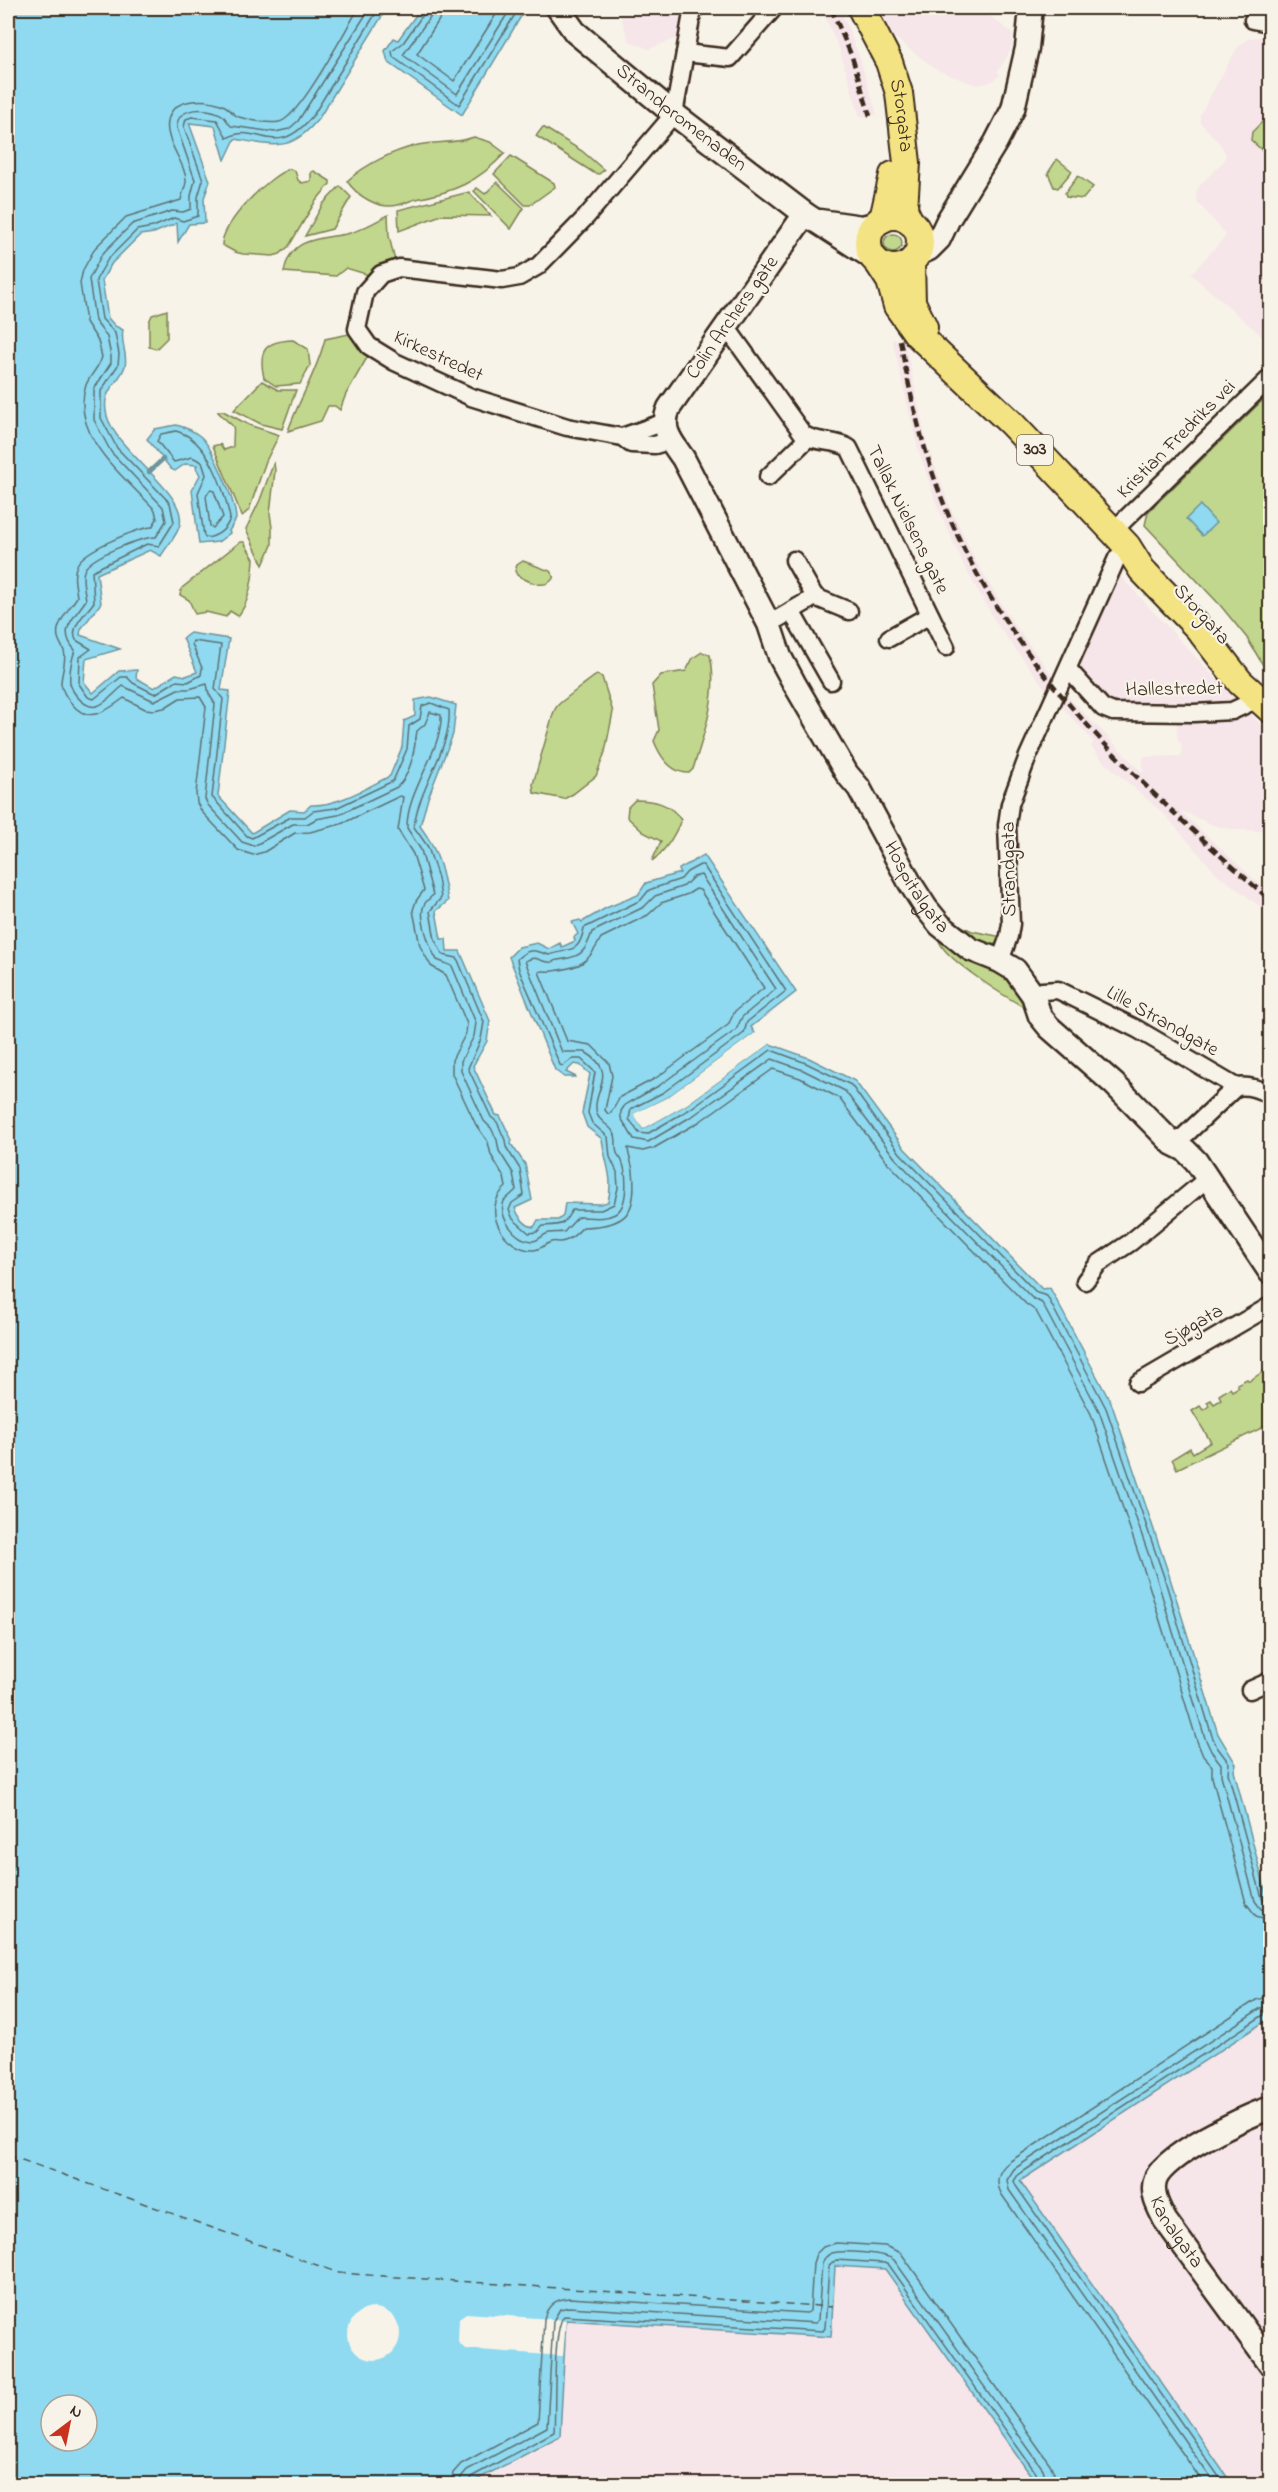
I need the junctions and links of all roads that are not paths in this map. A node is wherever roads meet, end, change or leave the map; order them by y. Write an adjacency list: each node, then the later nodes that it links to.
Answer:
1 (558, 8): 9 (main road, Strandpromenaden)
2 (693, 8): 8 (street)
3 (774, 8): 8 (street)
4 (1031, 8): 11 (main road)
5 (862, 11): 12 (main road, Storgata / 303); 13 (main road, Storgata / 303)
6 (1253, 20): 7 (street)
7 (1270, 23)
8 (685, 53): 9 (street)
9 (674, 114): 10 (main road, Strandpromenaden); 19 (street, Kirkestredet)
10 (810, 217): 12 (main road, Strandpromenaden); 15 (main road, Strandpromenaden); 16 (main road, Colin Archers gate)
11 (948, 220): 13 (main road); 14 (main road)
12 (879, 221): 13 (main road); 15 (main road, 303)
13 (913, 226): 14 (main road, 303)
14 (914, 258): 15 (main road); 17 (main road, Storgata / 303)
15 (876, 261): 17 (main road, Storgata / 303)
16 (727, 328): 19 (main road, Colin Archers gate); 20 (street)
17 (941, 356): 22 (main road, Storgata / 303)
18 (1270, 378): 22 (street, Kristian Fredriks vei)
19 (668, 431): 28 (main road, Hospitalgata)
20 (808, 438): 21 (street); 27 (street, Tallak Nielsens gate)
21 (768, 477)
22 (1120, 539): 31 (street, Strandgata); 33 (main road, Storgata / 303)
23 (794, 560): 24 (street)
24 (815, 597): 25 (street); 26 (street)
25 (791, 611): 28 (street); 32 (street)
26 (849, 611)
27 (930, 615): 29 (street, Tallak Nielsens gate); 30 (street, Tallak Nielsens gate)
28 (769, 624): 34 (main road, Hospitalgata)
29 (889, 638)
30 (946, 647)
31 (1068, 669): 33 (street, Hallestredet); 34 (street, Strandgata)
32 (831, 681)
33 (1265, 704)
34 (999, 961): 35 (main road)
35 (1033, 995): 36 (street, Lille Strandgate); 38 (main road)
36 (1236, 1087): 37 (street, Lille Strandgate); 38 (street)
37 (1270, 1095)
38 (1173, 1144): 39 (main road)
39 (1202, 1182): 40 (main road); 41 (street); 42 (main road)
40 (1270, 1272)
41 (1085, 1281)
42 (1270, 1290)
43 (1270, 1306): 44 (street, Sjøgata)
44 (1138, 1383)
45 (1270, 1681): 46 (street)
46 (1250, 1689)
47 (1270, 2108): 48 (main road, Kanalgata)
48 (1270, 2364)

